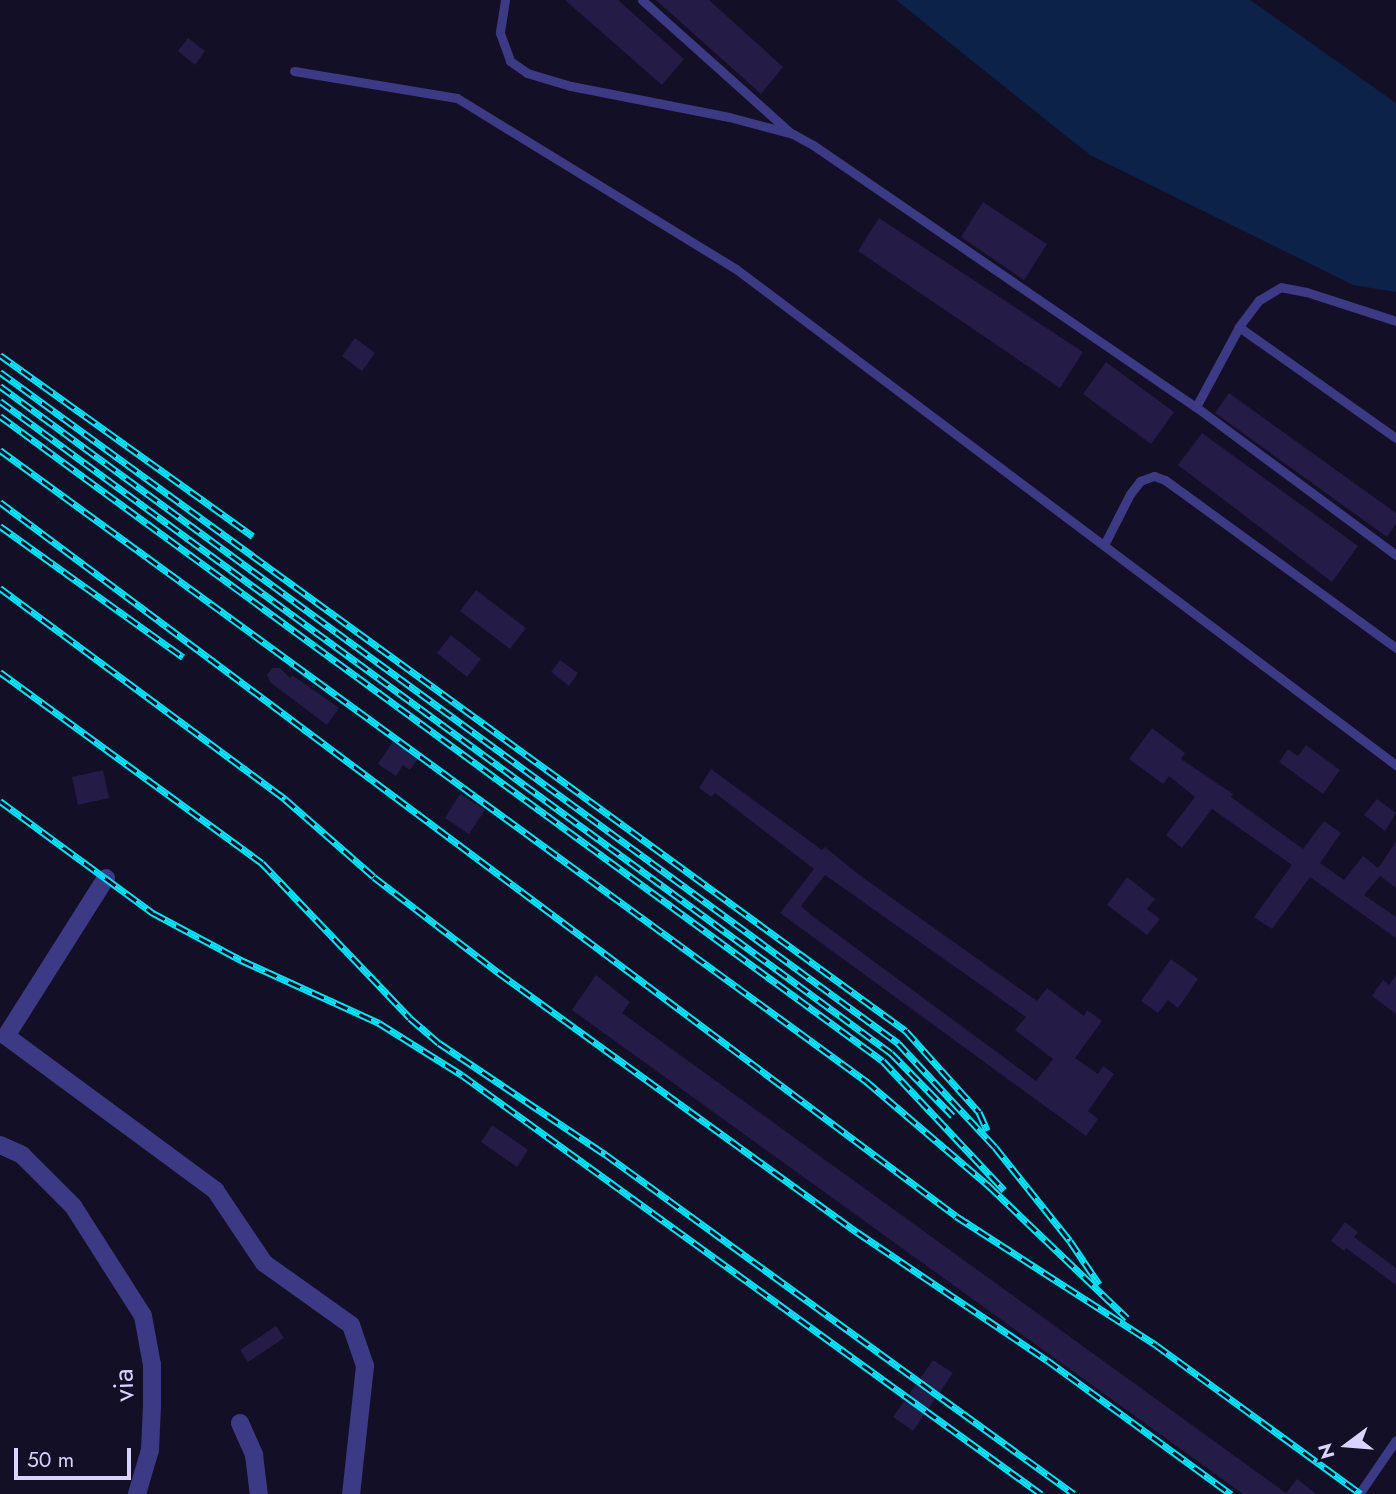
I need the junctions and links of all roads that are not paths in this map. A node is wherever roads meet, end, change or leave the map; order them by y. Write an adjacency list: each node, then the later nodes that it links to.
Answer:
1 (505, 0): 4 (lane)
2 (642, 0): 4 (lane)
3 (294, 71): 9 (lane)
4 (793, 134): 7 (lane)
5 (1396, 321): 6 (lane)
6 (1239, 327): 7 (lane); 8 (lane)
7 (1196, 407): 10 (lane)
8 (1396, 439)
9 (1104, 545): 11 (lane); 12 (lane)
10 (1396, 555)
11 (1396, 648)
12 (1396, 765)
13 (106, 878): 14 (street)
14 (3, 1034): 20 (street)
15 (0, 1144): 18 (street, via)
16 (240, 1423): 19 (street)
17 (1396, 1440): 21 (lane)
18 (137, 1494)
19 (258, 1494)
20 (351, 1494)
21 (1359, 1494)

